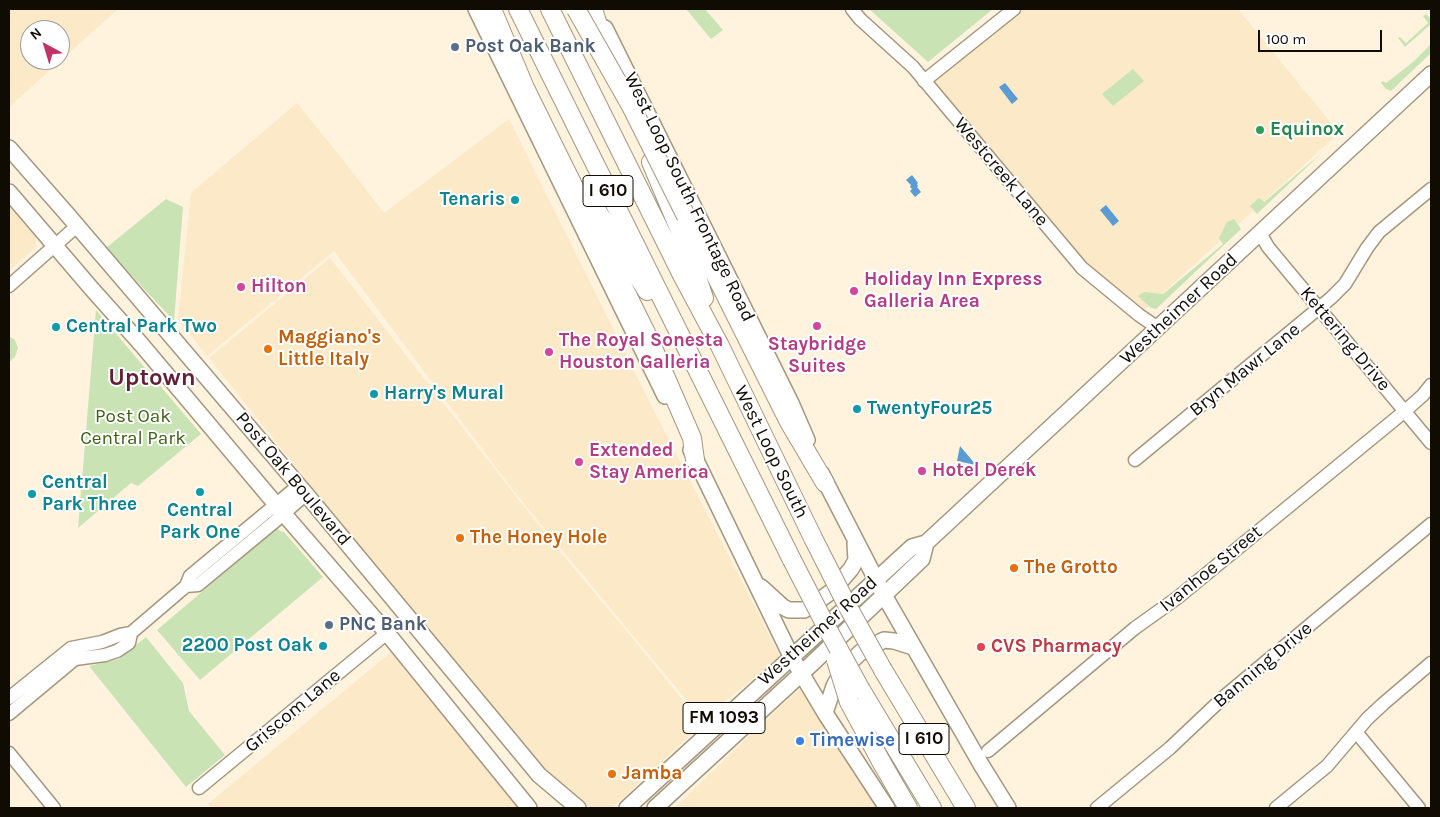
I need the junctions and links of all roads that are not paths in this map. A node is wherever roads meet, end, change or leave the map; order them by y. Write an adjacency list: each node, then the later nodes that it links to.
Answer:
1 (476, 9): 27 (main road)
2 (493, 9): 22 (highway); 27 (highway)
3 (518, 9): 22 (highway, West Loop South / I 610)
4 (550, 9): 20 (highway, West Loop South / I 610)
5 (576, 9): 29 (highway, bridge)
6 (594, 9): 20 (highway); 29 (main road, West Loop South Frontage Road)
7 (852, 9): 10 (street, Westcreek Lane)
8 (1014, 9): 10 (street)
9 (1431, 74): 15 (main road, Westheimer Road)
10 (924, 81): 19 (street, Westcreek Lane)
11 (9, 148): 14 (main road, Post Oak Boulevard)
12 (1431, 190): 18 (street, Bryn Mawr Lane)
13 (9, 192): 16 (main road, Post Oak Boulevard)
14 (77, 226): 16 (street); 21 (main road, Post Oak Boulevard)
15 (1260, 233): 18 (street, Kettering Drive); 19 (main road, Westheimer Road)
16 (55, 246): 17 (street); 23 (main road, Post Oak Boulevard)
17 (9, 286)
18 (1320, 308): 25 (street, Kettering Drive); 28 (street, Bryn Mawr Lane)
19 (1158, 328): 34 (main road, Westheimer Road)
20 (720, 346): 52 (highway, West Loop South / I 610, bridge)
21 (193, 362): 23 (main road); 30 (main road, Post Oak Boulevard)
22 (698, 373): 45 (highway, West Loop South / I 610, bridge)
23 (172, 380): 31 (main road, Post Oak Boulevard)
24 (1431, 385): 25 (street, Ivanhoe Street)
25 (1405, 411): 26 (street, Kettering Drive); 50 (street, Ivanhoe Street)
26 (1431, 443)
27 (695, 460): 36 (main road)
28 (1135, 460)
29 (825, 483): 33 (main road, West Loop South Frontage Road)
30 (302, 490): 31 (street); 43 (main road, Post Oak Boulevard)
31 (280, 509): 38 (main road, Post Oak Boulevard); 47 (street)
32 (1431, 524): 65 (street, Banning Drive)
33 (854, 538): 35 (main road, West Loop South Frontage Road); 36 (main road)
34 (926, 543): 35 (main road, Westheimer Road); 37 (main road, Westheimer Road)
35 (876, 579): 37 (main road, West Loop South Frontage Road); 40 (main road, Westheimer Road / FM 1093)
36 (755, 580): 40 (main road)
37 (884, 595): 39 (main road, West Loop South Frontage Road); 42 (main road, Westheimer Road / FM 1093)
38 (386, 633): 44 (main road, Post Oak Boulevard); 53 (street, Griscom Lane)
39 (913, 647): 48 (main road); 64 (main road, West Loop South Frontage Road)
40 (791, 656): 42 (main road); 57 (main road, Westheimer Road / FM 1093)
41 (1431, 663): 49 (street)
42 (801, 674): 46 (main road, Westheimer Road / FM 1093); 48 (main road)
43 (459, 678): 44 (main road); 56 (main road, Post Oak Boulevard)
44 (439, 696): 55 (main road, Post Oak Boulevard)
45 (855, 696): 60 (highway); 61 (highway, I 610)
46 (772, 700): 48 (main road); 58 (main road, Westheimer Road / FM 1093)
47 (11, 704)
48 (821, 707): 59 (main road)
49 (1356, 732): 66 (street); 67 (street)
50 (988, 750)
51 (9, 753): 54 (street)
52 (940, 765): 62 (highway, West Loop South / I 610); 63 (highway)
53 (199, 788)
54 (54, 808)
55 (529, 808)
56 (578, 808)
57 (627, 808)
58 (655, 808)
59 (887, 808)
60 (908, 808)
61 (932, 808)
62 (966, 808)
63 (979, 808)
64 (1008, 808)
65 (1097, 808)
66 (1276, 808)
67 (1419, 808)

